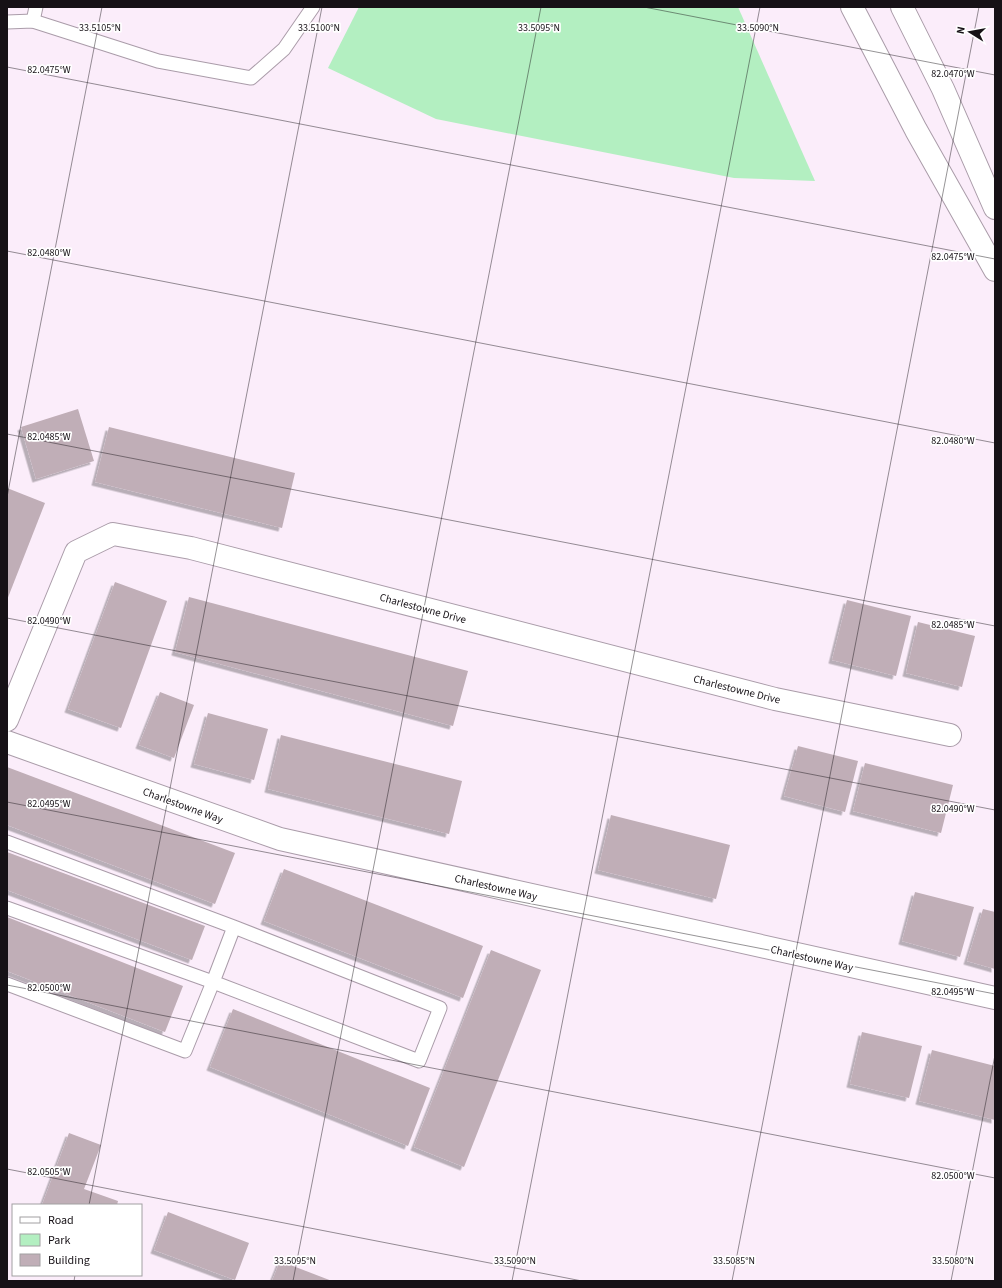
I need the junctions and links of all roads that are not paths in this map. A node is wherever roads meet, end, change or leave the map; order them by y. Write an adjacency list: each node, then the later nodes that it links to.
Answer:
1 (36, 7): 5 (lane)
2 (313, 7): 5 (lane)
3 (852, 7): 8 (main road)
4 (902, 7): 7 (main road)
5 (33, 21): 6 (lane)
6 (8, 24)
7 (995, 208)
8 (995, 270)
9 (7, 720): 10 (main road, Charlestowne Drive)
10 (950, 735)
11 (7, 742): 17 (main road, Charlestowne Way)
12 (7, 842): 14 (lane)
13 (7, 908): 15 (lane)
14 (234, 927): 15 (lane); 15 (lane)
15 (213, 982): 16 (lane)
16 (7, 984)
17 (995, 998)

